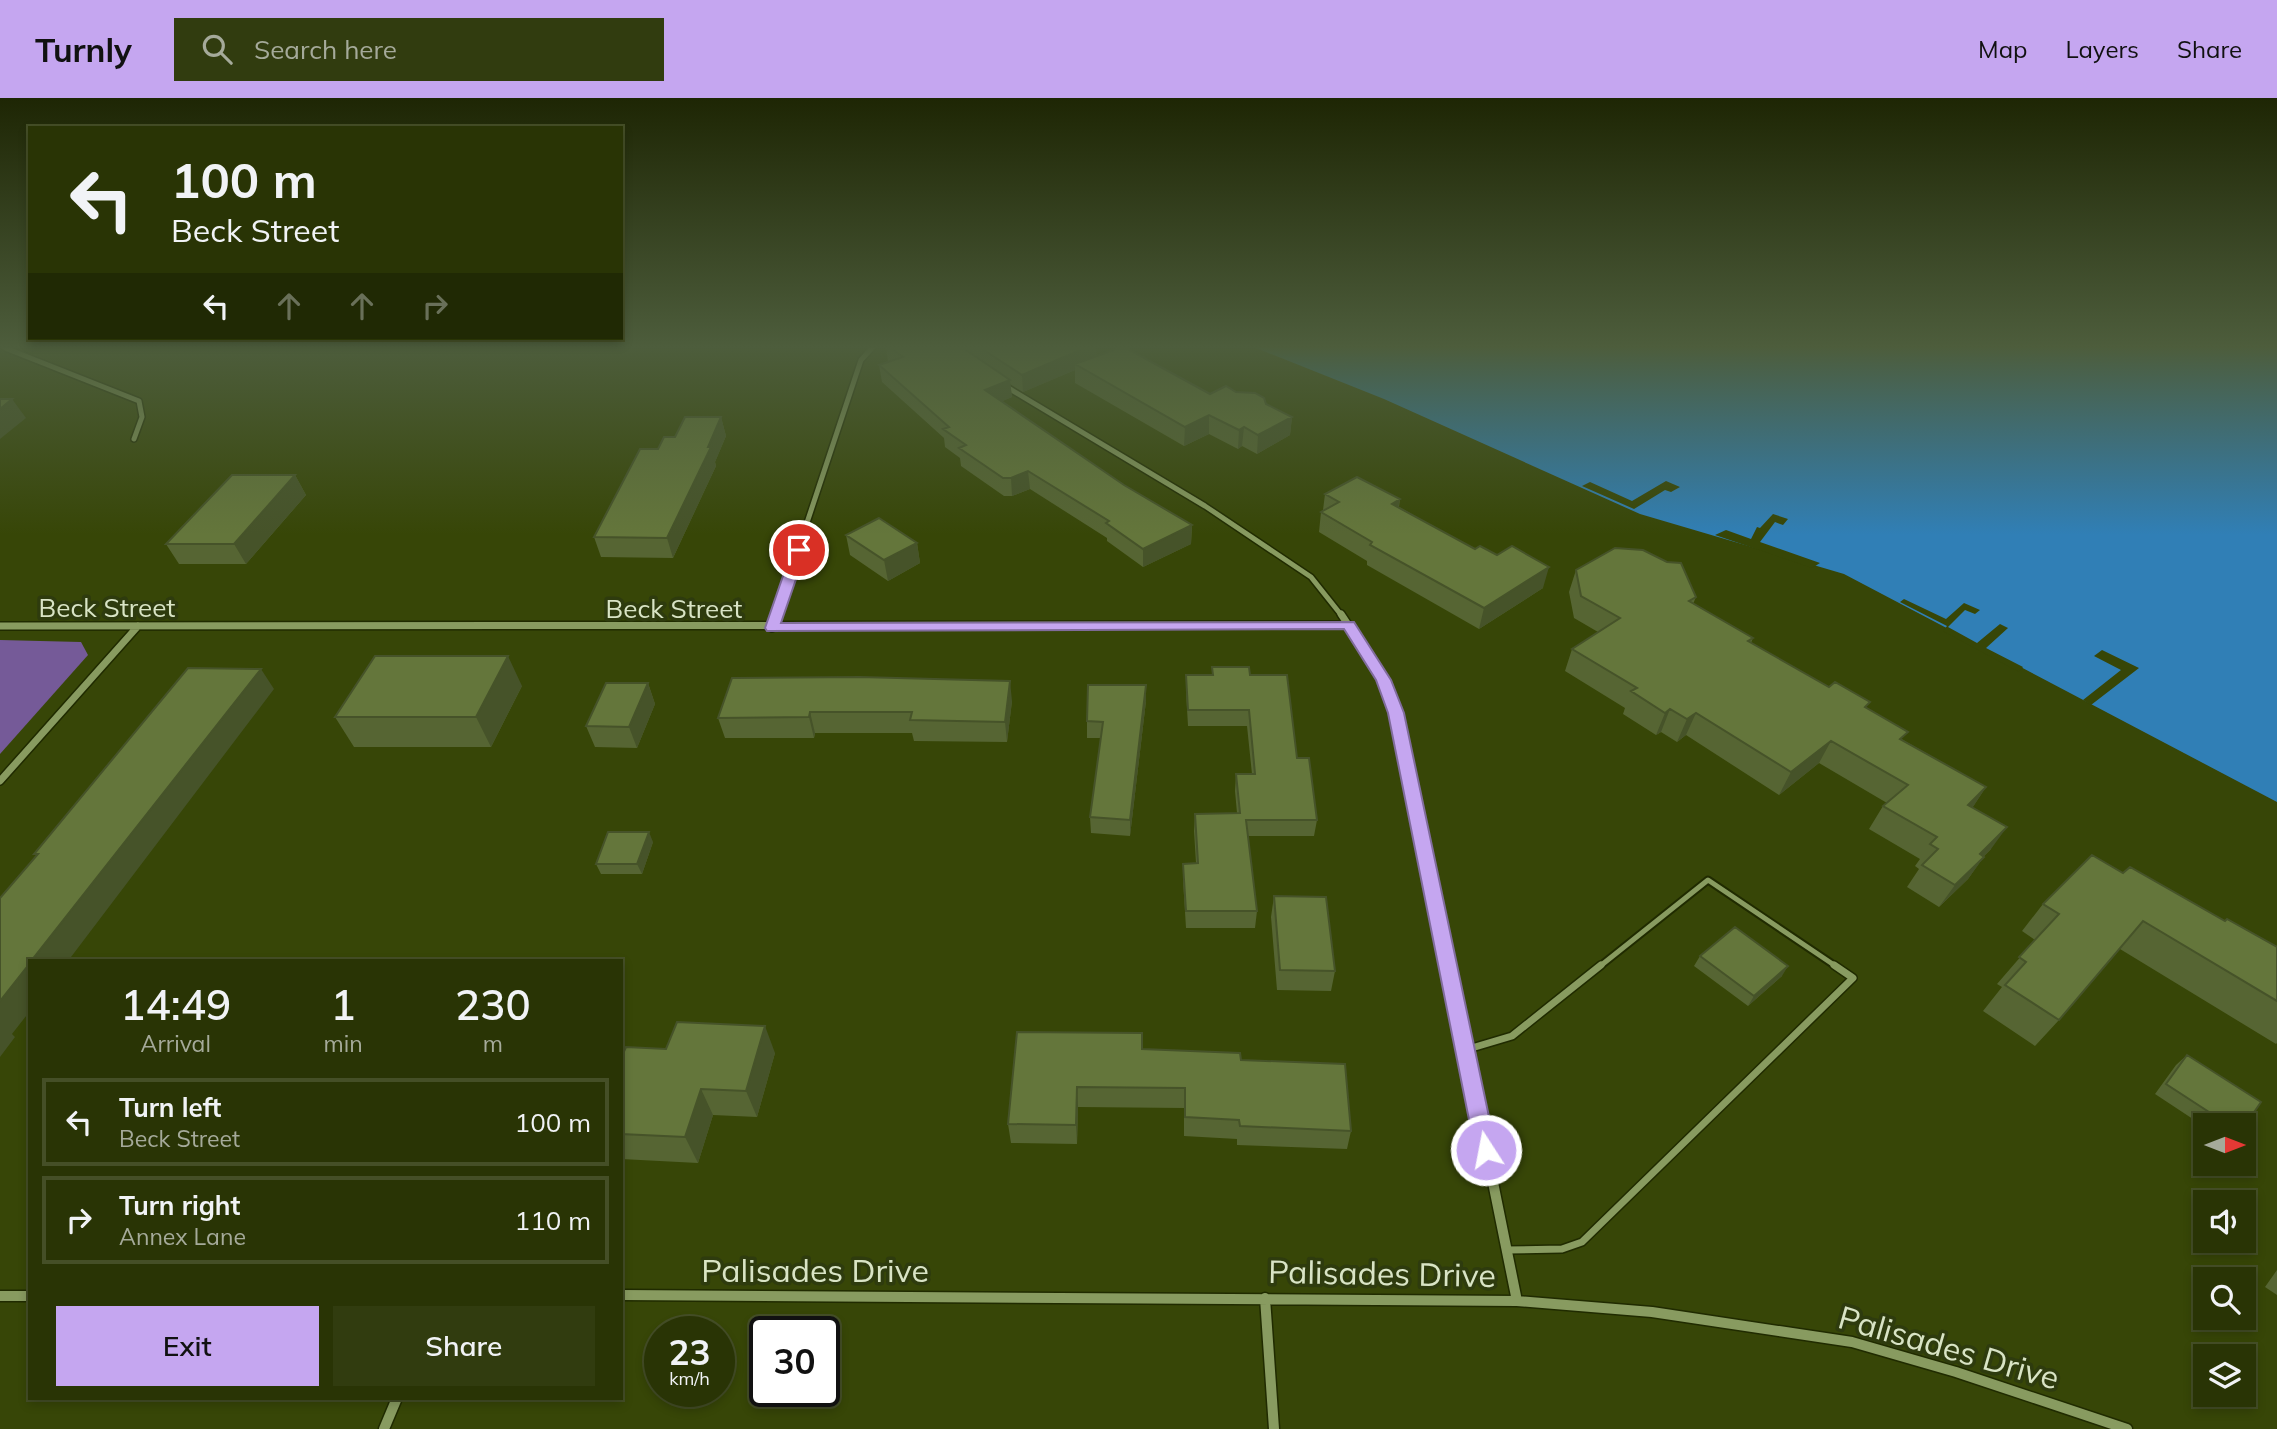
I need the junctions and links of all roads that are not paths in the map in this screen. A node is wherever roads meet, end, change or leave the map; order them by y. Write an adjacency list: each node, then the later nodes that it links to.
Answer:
1 (141, 410): 4 (street)
2 (844, 410): 8 (street)
3 (1044, 410): 5 (street)
4 (134, 439)
5 (1349, 625): 8 (street, Beck Street); 10 (street)
6 (0, 626): 7 (street, Beck Street)
7 (138, 626): 8 (street, Beck Street); 9 (street)
8 (772, 628)
9 (0, 781)
10 (1465, 1050): 11 (street); 11 (lane)
11 (1506, 1251): 16 (street)
12 (623, 1295): 15 (street, Palisades Drive)
13 (0, 1296): 14 (street)
14 (28, 1296)
15 (1265, 1298): 16 (street, Palisades Drive); 19 (street)
16 (1517, 1301): 20 (street, Palisades Drive)
17 (396, 1400): 18 (street)
18 (384, 1429)
19 (1274, 1429)
20 (2127, 1429)

